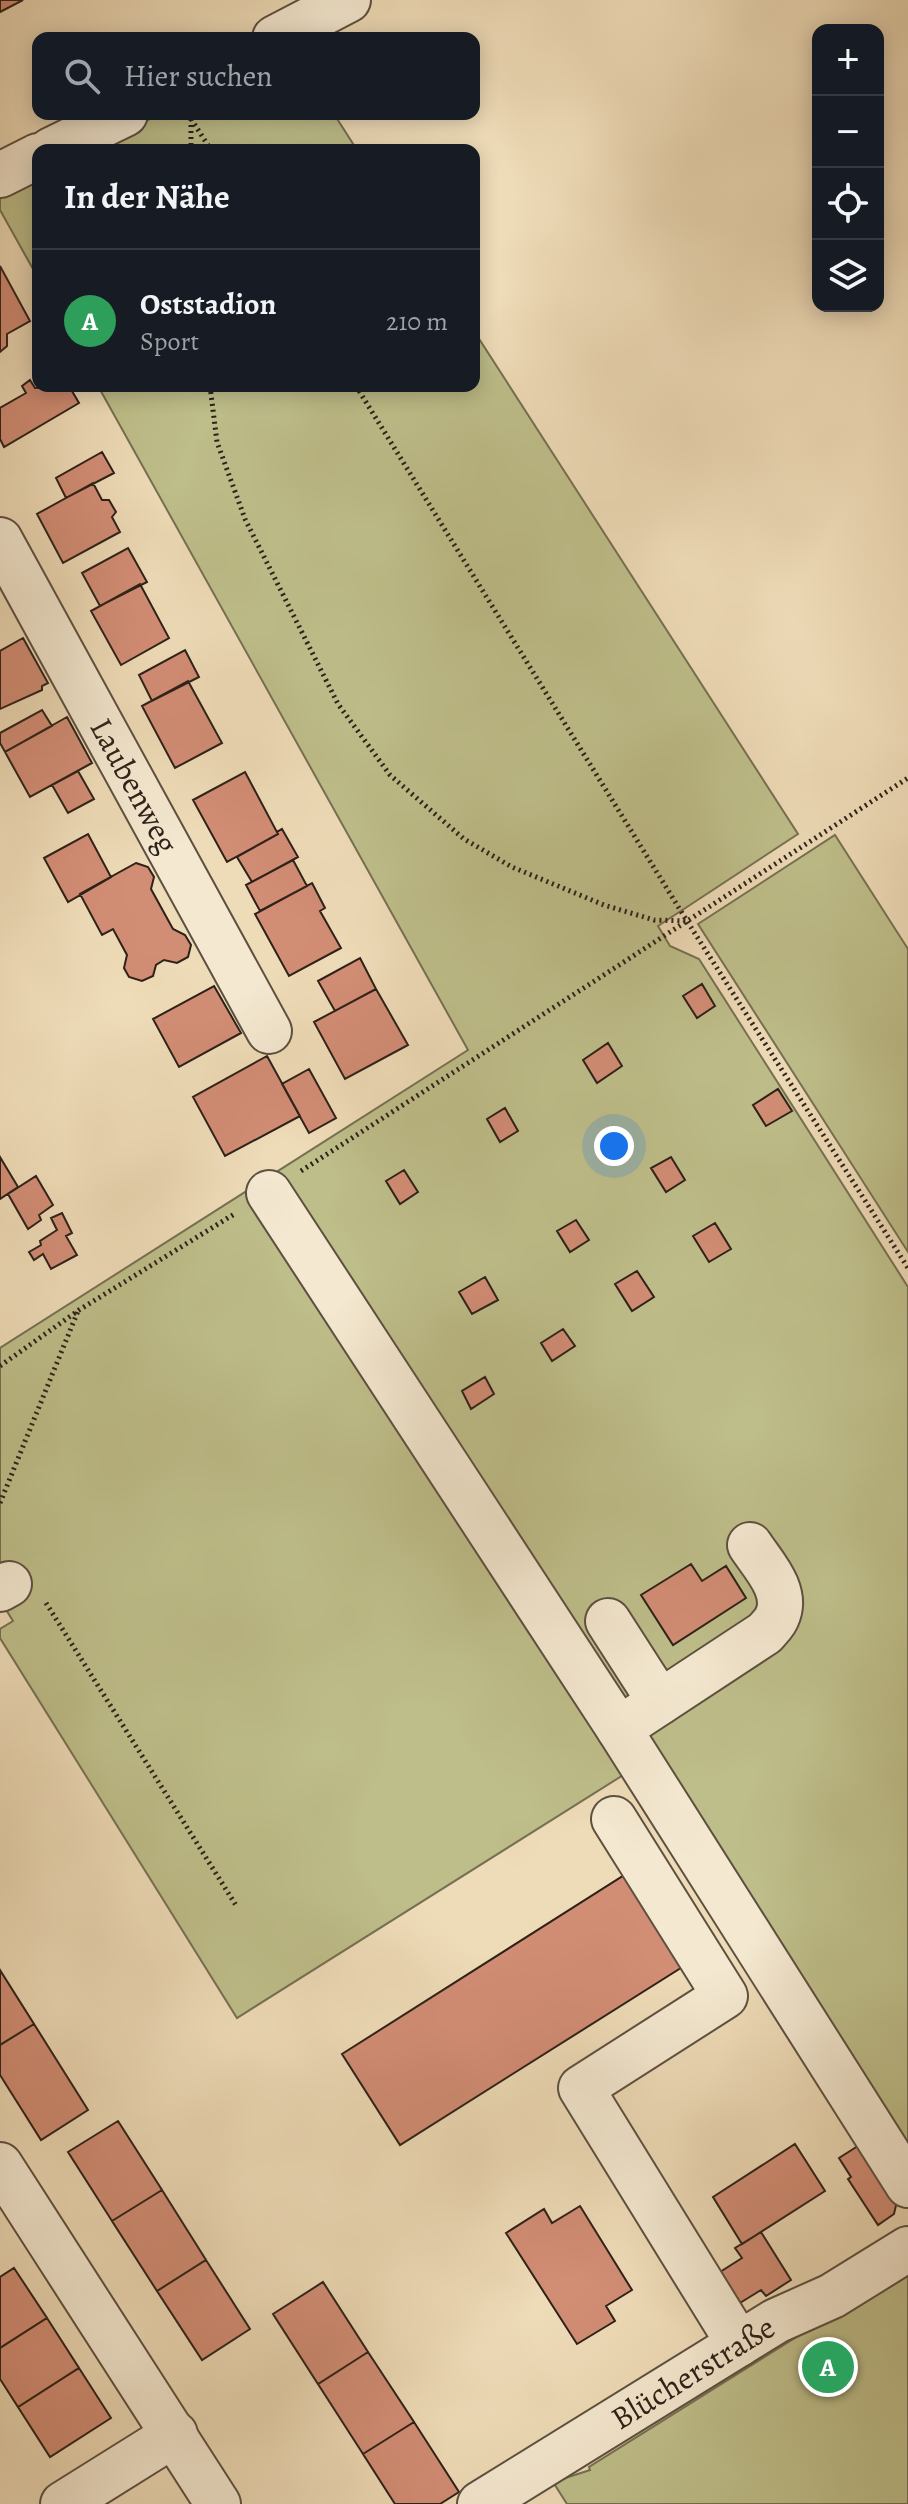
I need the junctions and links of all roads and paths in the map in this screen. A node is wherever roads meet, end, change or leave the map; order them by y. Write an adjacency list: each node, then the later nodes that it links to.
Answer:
1 (348, 0): 2 (street)
2 (287, 32)
3 (113, 120): 6 (street)
4 (190, 120): 7 (path)
5 (192, 120): 8 (path)
6 (63, 144)
7 (191, 144)
8 (207, 144)
9 (32, 159): 10 (street)
10 (0, 175)
11 (211, 392): 15 (path)
12 (360, 392): 15 (path)
13 (0, 540): 16 (street, Laubenweg)
14 (908, 778): 15 (path)
15 (687, 921): 17 (path); 18 (path)
16 (269, 1031)
17 (269, 1193): 19 (path); 26 (street)
18 (908, 1268)
19 (79, 1310): 20 (path); 21 (path)
20 (0, 1366)
21 (0, 1503)
22 (750, 1545): 25 (street)
23 (4, 1587): 28 (path)
24 (608, 1621): 25 (street)
25 (660, 1702): 26 (street)
26 (619, 1729): 30 (street)
27 (614, 1819): 32 (street)
28 (237, 1907)
29 (0, 2165): 33 (street)
30 (908, 2185)
31 (908, 2249): 32 (street, Blücherstraße)
32 (739, 2344): 36 (street, Blücherstraße)
33 (175, 2434): 34 (street); 35 (street)
34 (63, 2504)
35 (218, 2504)
36 (480, 2504)

